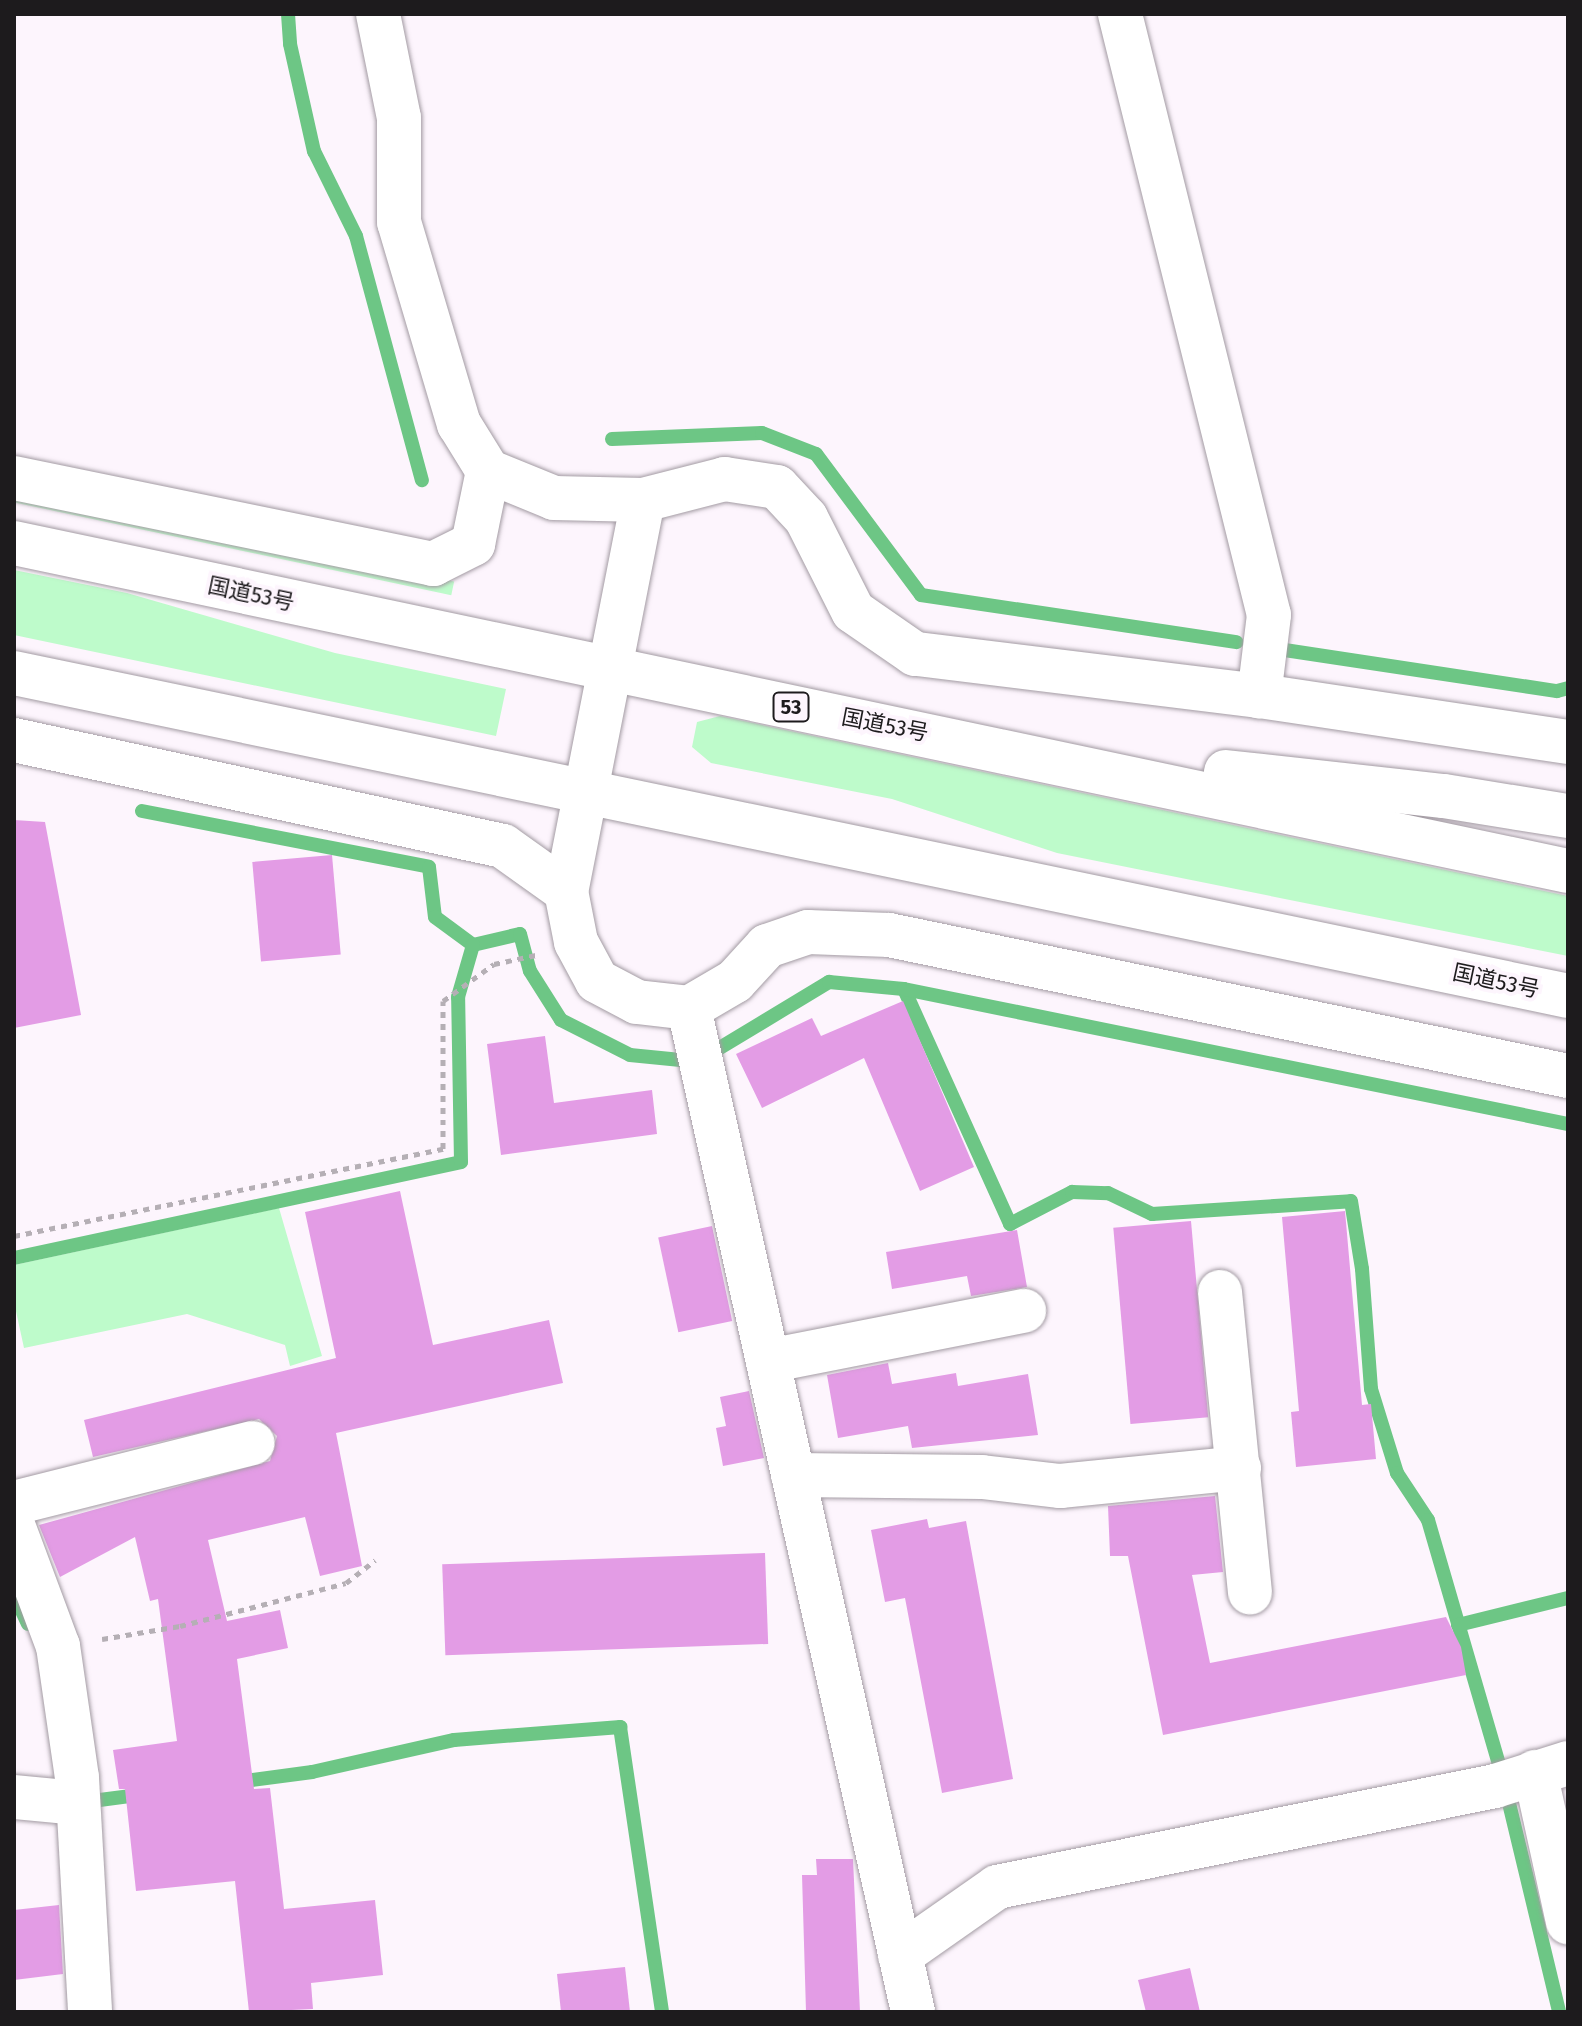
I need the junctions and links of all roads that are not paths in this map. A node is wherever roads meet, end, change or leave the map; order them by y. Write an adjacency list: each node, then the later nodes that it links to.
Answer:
1 (378, 14): 3 (main road)
2 (1120, 14): 9 (main road)
3 (488, 471): 4 (main road); 5 (main road)
4 (14, 478)
5 (643, 500): 7 (main road); 9 (main road)
6 (14, 543): 7 (main road, 国道53号 / 53)
7 (610, 671): 12 (main road, 国道53号 / 53); 13 (main road)
8 (14, 673): 13 (main road, 国道53号)
9 (1259, 696): 11 (main road)
10 (14, 740): 16 (main road)
11 (1568, 742)
12 (989, 746): 14 (main road); 15 (main road, 国道53号 / 53)
13 (584, 789): 16 (main road); 17 (main road, 国道53号)
14 (1568, 816)
15 (1568, 871)
16 (566, 891): 18 (main road)
17 (1568, 996)
18 (695, 1039): 19 (main road); 22 (main road)
19 (1568, 1076)
20 (1220, 1292): 24 (main road)
21 (1024, 1311): 22 (main road)
22 (768, 1361): 25 (main road)
23 (253, 1443): 26 (main road)
24 (1239, 1468): 25 (main road); 28 (main road)
25 (793, 1475): 33 (main road)
26 (14, 1503)
27 (14, 1528): 31 (main road)
28 (1250, 1593)
29 (1528, 1775): 32 (main road); 33 (main road)
30 (14, 1797): 31 (main road)
31 (78, 1803): 35 (main road)
32 (1568, 1922)
33 (900, 1955): 34 (main road)
34 (903, 2007)
35 (90, 2012)

